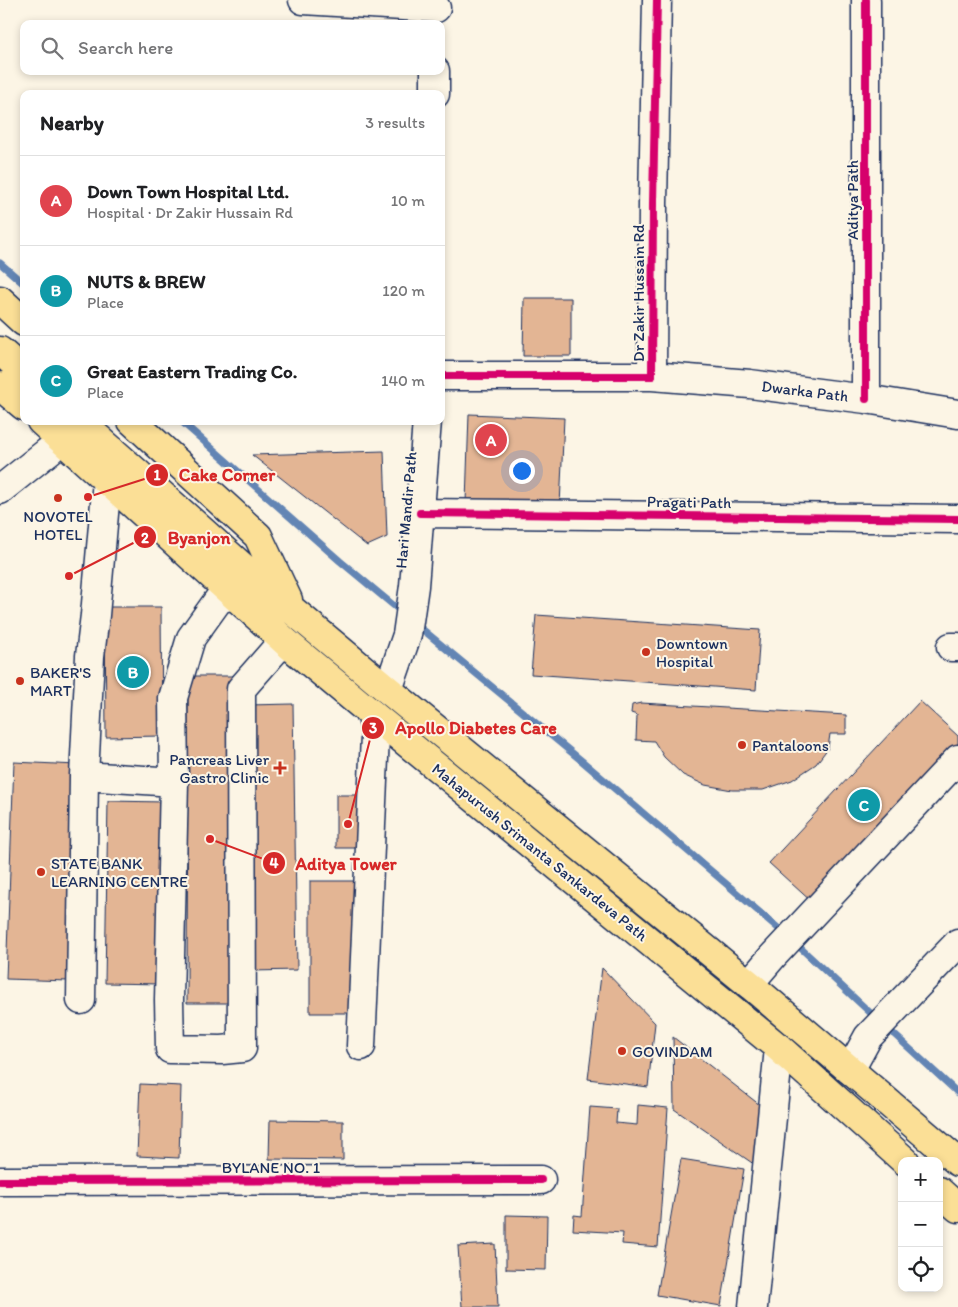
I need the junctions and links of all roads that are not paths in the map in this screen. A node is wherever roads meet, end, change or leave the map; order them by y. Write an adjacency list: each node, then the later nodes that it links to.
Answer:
1 (303, 0): 4 (street)
2 (657, 0): 12 (street, Dr Zakir Hussain Rd)
3 (866, 0): 14 (street, Aditya Path)
4 (436, 11)
5 (436, 75): 6 (street)
6 (435, 90)
7 (0, 300): 8 (main road)
8 (20, 318)
9 (0, 351): 10 (main road)
10 (20, 368)
11 (445, 376): 12 (street, Dr Zakir Hussain Rd)
12 (652, 376): 14 (street, Dwarka Path)
13 (0, 386): 15 (main road)
14 (866, 399): 16 (street, Dwarka Path)
15 (20, 403)
16 (958, 414)
17 (136, 425): 26 (main road, Mahapurush Srimanta Sankardeva Path)
18 (427, 425): 23 (street, Hari Mandir Path)
19 (60, 427): 20 (main road, Mahapurush Srimanta Sankardeva Path); 21 (street); 26 (main road)
20 (107, 480): 25 (main road, Mahapurush Srimanta Sankardeva Path); 31 (street)
21 (0, 490): 22 (street)
22 (0, 499)
23 (420, 513): 24 (street, Pragati Path); 28 (street, Hari Mandir Path)
24 (958, 519)
25 (233, 595): 27 (main road, Mahapurush Srimanta Sankardeva Path); 32 (street)
26 (282, 601): 28 (main road, Mahapurush Srimanta Sankardeva Path)
27 (288, 644): 29 (main road, Mahapurush Srimanta Sankardeva Path); 32 (street)
28 (388, 690): 34 (main road, Mahapurush Srimanta Sankardeva Path)
29 (372, 714): 36 (street); 37 (main road, Mahapurush Srimanta Sankardeva Path)
30 (958, 759): 34 (street)
31 (84, 776): 32 (street); 35 (street)
32 (174, 782)
33 (958, 943): 38 (street)
34 (749, 984): 38 (main road, Mahapurush Srimanta Sankardeva Path)
35 (82, 1000)
36 (361, 1046)
37 (779, 1048): 39 (main road, Mahapurush Srimanta Sankardeva Path); 45 (street)
38 (850, 1070): 40 (main road, Mahapurush Srimanta Sankardeva Path)
39 (902, 1157)
40 (958, 1162)
41 (541, 1180): 42 (street, BYLANE NO. 1)
42 (0, 1182)
43 (943, 1195): 44 (main road)
44 (958, 1208)
45 (753, 1307)

